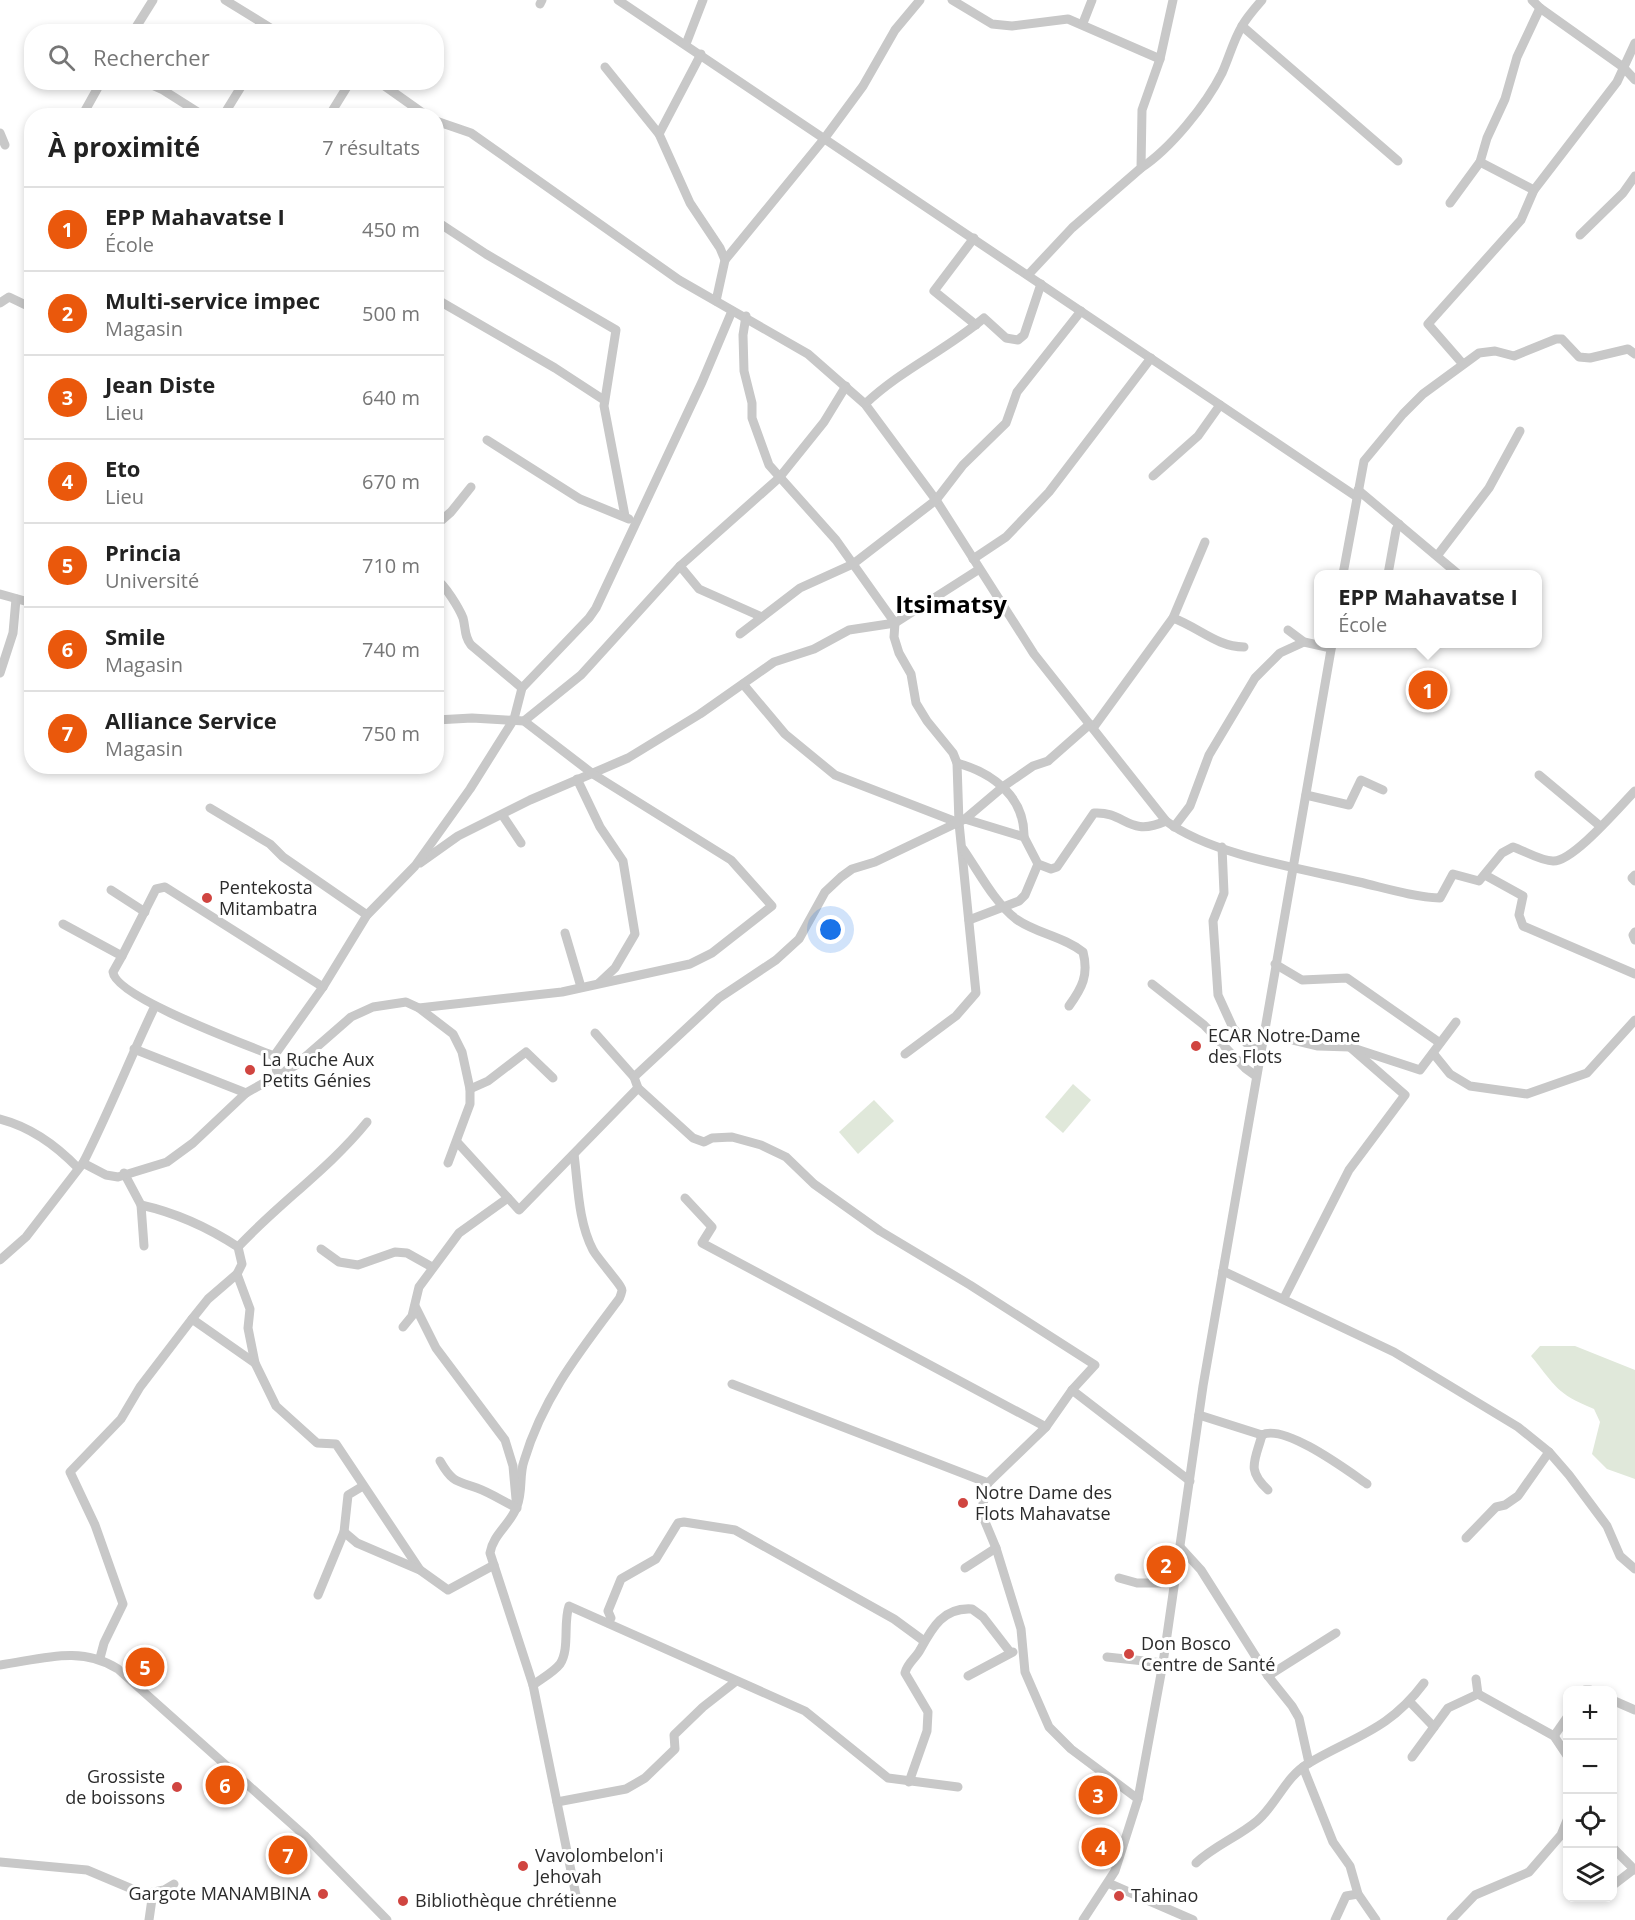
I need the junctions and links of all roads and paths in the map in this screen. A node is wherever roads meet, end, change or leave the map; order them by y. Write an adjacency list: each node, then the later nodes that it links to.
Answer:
1 (153, 0): 15 (street)
2 (225, 0): 12 (street)
3 (245, 0): 12 (street)
4 (618, 0): 19 (street)
5 (702, 0): 19 (street)
6 (920, 0): 38 (street)
7 (952, 0): 14 (street)
8 (1092, 0): 14 (street)
9 (1173, 0): 21 (street)
10 (1262, 0): 17 (street)
11 (1532, 0): 13 (street)
12 (239, 9): 16 (street)
13 (1539, 9): 23 (street); 41 (street)
14 (1083, 23): 21 (street)
15 (138, 24)
16 (264, 24)
17 (1242, 26): 40 (street); 42 (street)
18 (1635, 43): 23 (street)
19 (686, 44): 20 (street)
20 (701, 54): 37 (street); 38 (street)
21 (1160, 59): 42 (street)
22 (605, 67): 37 (street)
23 (1623, 67): 24 (street); 44 (street)
24 (1635, 80)
25 (96, 90): 30 (street)
26 (163, 90): 31 (street)
27 (239, 90): 32 (street)
28 (345, 90): 33 (street)
29 (390, 90): 34 (street)
30 (86, 108)
31 (191, 108)
32 (228, 108)
33 (334, 108)
34 (416, 108)
35 (444, 123): 52 (street)
36 (0, 133): 39 (street)
37 (659, 134): 49 (street)
38 (824, 139): 48 (street); 49 (street)
39 (5, 145)
40 (1398, 161)
41 (1480, 162): 44 (street); 45 (street)
42 (1141, 168): 50 (street)
43 (1635, 176): 47 (street)
44 (1533, 190): 62 (street)
45 (1450, 203)
46 (444, 226): 64 (street)
47 (1580, 235)
48 (974, 238): 50 (street); 59 (street)
49 (725, 260): 52 (street)
50 (1028, 275): 51 (street)
51 (1041, 284): 57 (street); 59 (street)
52 (716, 301): 56 (street)
53 (0, 303): 54 (street)
54 (24, 304)
55 (444, 304): 64 (street)
56 (732, 311): 58 (street); 76 (street)
57 (1081, 311): 61 (street); 73 (street)
58 (746, 316): 63 (street); 70 (street)
59 (976, 325): 65 (street)
60 (1635, 354): 62 (street)
61 (1151, 358): 66 (street); 80 (street)
62 (1462, 363): 72 (street)
63 (846, 386): 65 (street); 70 (street)
64 (604, 400): 74 (street)
65 (865, 404): 73 (street)
66 (1220, 405): 69 (street); 72 (street)
67 (1520, 431): 79 (street)
68 (487, 440): 74 (street)
69 (1154, 476)
70 (779, 478): 81 (street); 82 (street)
71 (471, 487): 75 (street)
72 (1357, 494): 77 (street); 84 (street)
73 (936, 500): 80 (street); 81 (street)
74 (625, 516): 76 (street)
75 (444, 518)
76 (636, 523): 103 (street)
77 (1400, 524): 79 (street); 85 (street)
78 (1205, 542): 92 (street)
79 (1437, 556): 86 (street)
80 (973, 559): 83 (street)
81 (853, 564): 91 (street); 93 (street)
82 (680, 566): 91 (street); 106 (street)
83 (978, 570): 93 (street); 107 (street)
84 (1344, 570)
85 (1389, 570)
86 (1453, 570)
87 (444, 585): 103 (street)
88 (0, 594): 89 (street)
89 (16, 599): 90 (street); 100 (street)
90 (24, 601)
91 (762, 617): 95 (street)
92 (1173, 618): 98 (street); 107 (street)
93 (895, 623): 102 (street); 108 (street)
94 (1288, 630): 96 (street)
95 (740, 634)
96 (1304, 642): 97 (street); 119 (street)
97 (1314, 643)
98 (1244, 647)
99 (1331, 648): 115 (street)
100 (3, 654): 101 (street)
101 (0, 673)
102 (743, 684): 109 (street); 118 (street)
103 (522, 688): 104 (street)
104 (514, 719): 105 (street); 106 (street); 126 (street)
105 (444, 720)
106 (524, 721): 109 (street)
107 (1091, 726): 112 (street); 119 (street)
108 (957, 763): 112 (street); 118 (street)
109 (593, 774): 111 (street); 143 (street)
110 (1539, 775): 120 (street)
111 (577, 779): 117 (street); 143 (street)
112 (1004, 786): 118 (street); 121 (street)
113 (1383, 789): 115 (street)
114 (1634, 793): 120 (street)
115 (1306, 795): 127 (street)
116 (210, 808): 134 (street)
117 (503, 816): 122 (street); 126 (street)
118 (962, 821): 121 (street); 123 (street); 163 (street)
119 (1170, 824): 124 (street); 125 (street)
120 (1600, 826): 128 (street)
121 (1024, 837): 125 (street)
122 (521, 843)
123 (962, 846): 132 (street); 135 (street)
124 (1222, 848): 127 (street); 157 (street)
125 (1038, 864): 132 (street)
126 (416, 866): 134 (street)
127 (1292, 868): 128 (street); 141 (street)
128 (1485, 875): 142 (street)
129 (1635, 875): 130 (street)
130 (1635, 881)
131 (111, 890): 133 (street)
132 (1004, 908): 135 (street); 148 (street)
133 (145, 912): 140 (street); 145 (street)
134 (368, 915): 145 (street)
135 (969, 920): 159 (street)
136 (63, 924): 140 (street)
137 (1635, 932): 139 (street)
138 (565, 933): 146 (street)
139 (1635, 940)
140 (122, 956): 147 (street)
141 (1275, 964): 153 (street); 154 (street)
142 (1635, 974)
143 (599, 983): 146 (street)
144 (1152, 984): 162 (street)
145 (323, 987): 160 (street)
146 (581, 987): 149 (street)
147 (155, 1006): 156 (street); 160 (street)
148 (1069, 1006)
149 (419, 1008): 161 (street); 166 (street)
150 (1635, 1020): 158 (street)
151 (1456, 1022): 154 (street)
152 (595, 1033): 163 (street)
153 (1263, 1033): 155 (street); 157 (street)
154 (1440, 1043): 158 (street)
155 (1350, 1047): 158 (street); 185 (street)
156 (134, 1049): 167 (street); 173 (street)
157 (1260, 1050): 162 (street)
158 (1433, 1053)
159 (905, 1054)
160 (274, 1056): 161 (street)
161 (277, 1073): 167 (street)
162 (1256, 1076): 183 (street)
163 (634, 1077): 165 (street)
164 (554, 1078): 166 (street)
165 (638, 1088): 171 (street); 191 (street)
166 (470, 1089): 170 (street)
167 (246, 1093): 174 (street)
168 (0, 1119): 173 (street)
169 (367, 1122): 179 (street)
170 (457, 1142): 172 (street); 175 (street)
171 (573, 1154): 175 (street); 202 (street)
172 (448, 1163)
173 (80, 1166): 174 (street); 181 (street)
174 (124, 1173): 177 (street)
175 (508, 1198): 182 (street)
176 (685, 1198): 193 (street)
177 (141, 1205): 178 (street); 179 (street)
178 (144, 1246)
179 (238, 1247): 184 (street)
180 (321, 1249): 182 (street)
181 (0, 1260)
182 (432, 1267): 186 (street)
183 (1223, 1271): 185 (street); 192 (street)
184 (237, 1274): 187 (street); 189 (street)
185 (1284, 1298): 195 (street)
186 (415, 1306): 188 (street); 202 (street)
187 (192, 1319): 189 (street); 220 (street)
188 (403, 1327)
189 (255, 1363): 200 (street)
190 (732, 1384): 198 (street)
191 (1072, 1390): 193 (street); 197 (street)
192 (1199, 1415): 194 (street); 197 (street)
193 (1046, 1427): 198 (street)
194 (1262, 1435): 199 (street); 201 (street)
195 (1549, 1452): 204 (street); 209 (street)
196 (440, 1461): 202 (street)
197 (1190, 1481): 205 (street)
198 (988, 1483): 206 (street)
199 (1368, 1484)
200 (363, 1486): 203 (street); 210 (street)
201 (1268, 1490)
202 (516, 1508): 207 (street)
203 (344, 1532): 210 (street); 213 (street)
204 (1466, 1538)
205 (1179, 1547): 212 (street); 224 (street)
206 (996, 1548): 208 (street); 218 (street)
207 (494, 1565): 210 (street); 228 (street)
208 (965, 1568)
209 (1635, 1569)
210 (420, 1570)
211 (1119, 1578): 212 (street)
212 (1173, 1583): 221 (street)
213 (318, 1595)
214 (608, 1623): 216 (street); 226 (street); 228 (street)
215 (1336, 1633): 224 (street)
216 (924, 1641): 217 (street); 239 (street)
217 (1010, 1652): 218 (street); 223 (street)
218 (1022, 1653): 241 (street)
219 (1107, 1657): 221 (street)
220 (100, 1658): 222 (street); 255 (street)
221 (1163, 1663): 241 (street)
222 (0, 1665)
223 (968, 1676)
224 (1268, 1676): 238 (street)
225 (1476, 1679): 229 (street)
226 (735, 1682): 239 (street); 242 (street)
227 (1424, 1683): 230 (street)
228 (532, 1685): 242 (street)
229 (1478, 1694): 234 (street); 235 (street)
230 (1410, 1702): 234 (street); 238 (street)
231 (1617, 1702): 232 (street)
232 (1635, 1710)
233 (1563, 1723): 235 (street)
234 (1434, 1727): 237 (street)
235 (1554, 1736): 236 (street)
236 (1563, 1750)
237 (1412, 1757)
238 (1306, 1765): 246 (street); 252 (street)
239 (909, 1782): 240 (street)
240 (958, 1787)
241 (1138, 1799): 249 (street)
242 (557, 1802): 253 (street)
243 (1563, 1830): 260 (street)
244 (1613, 1848): 247 (street)
245 (0, 1862): 251 (street)
246 (1196, 1863)
247 (1634, 1870): 248 (street)
248 (1617, 1882)
249 (1108, 1883): 256 (street); 257 (street)
250 (174, 1884): 251 (street)
251 (153, 1892): 254 (street)
252 (1358, 1894): 258 (street); 259 (street)
253 (578, 1905)
254 (149, 1920)
255 (387, 1920)
256 (1083, 1920)
257 (1193, 1920)
258 (1335, 1920)
259 (1376, 1920)
260 (1451, 1920)

